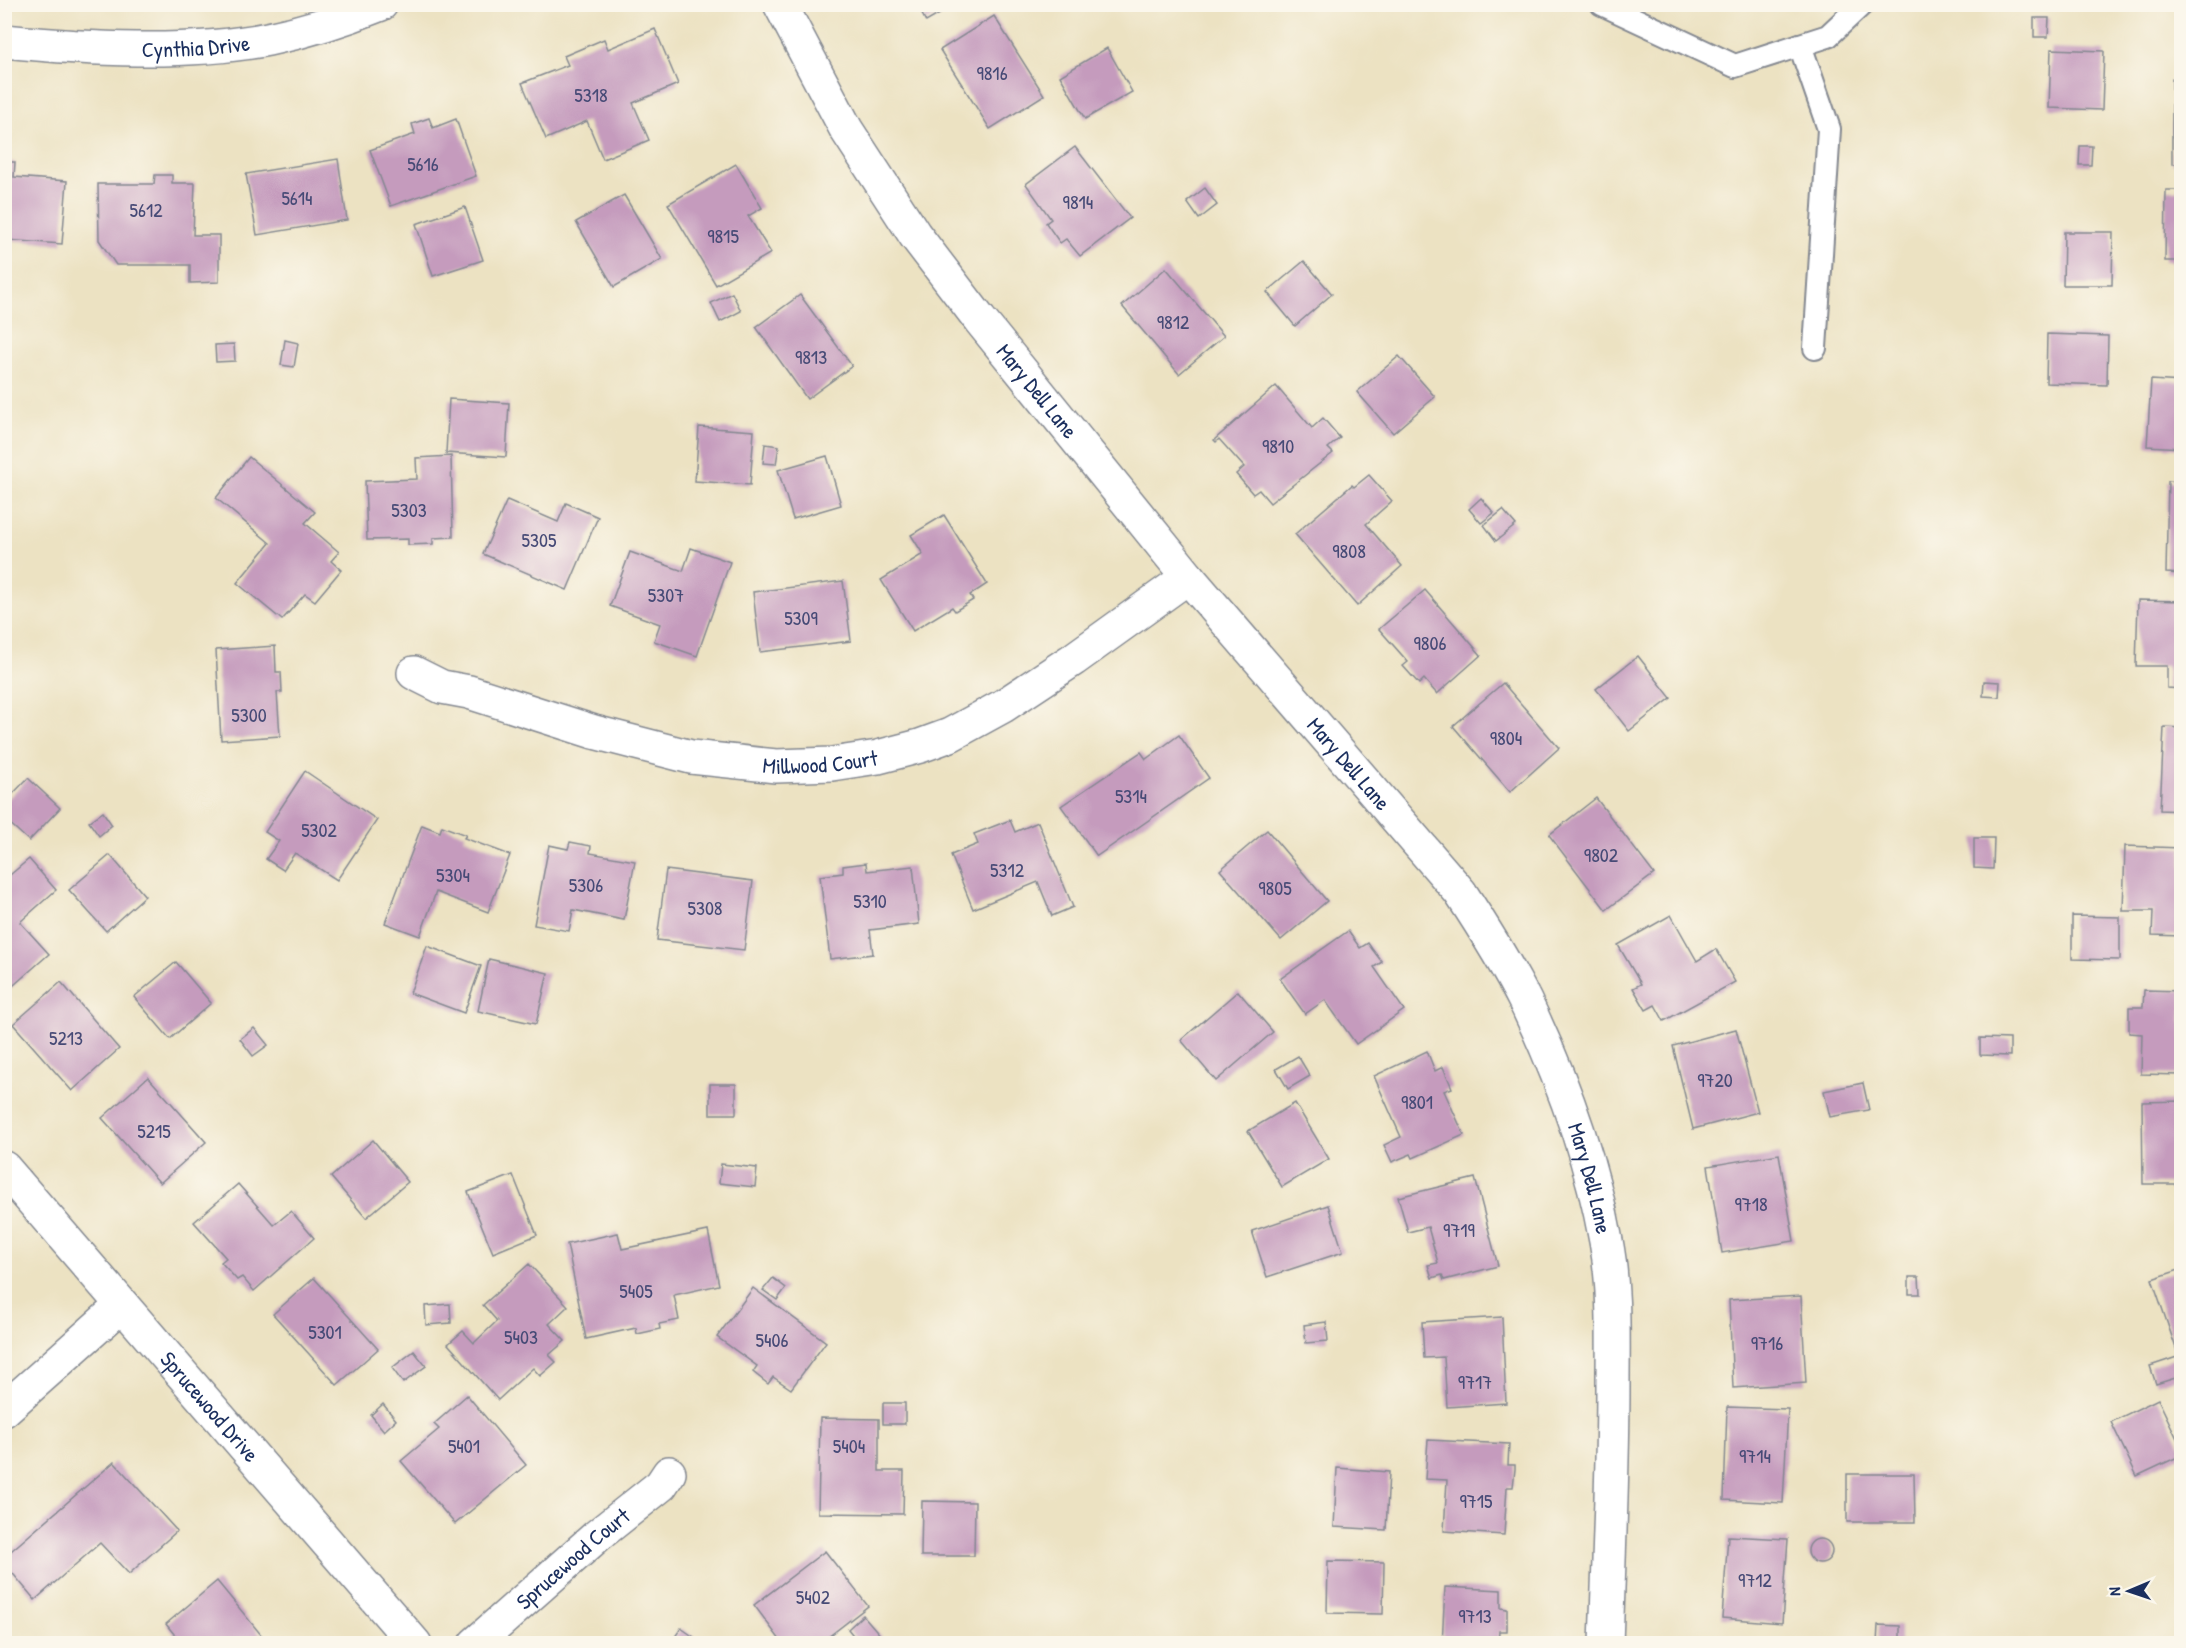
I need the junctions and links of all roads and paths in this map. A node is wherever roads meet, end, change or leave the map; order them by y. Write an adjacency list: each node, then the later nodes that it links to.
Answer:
1 (381, 4): 5 (street, Cynthia Drive)
2 (780, 4): 8 (street, Mary Dell Lane)
3 (1602, 4): 6 (lane)
4 (1862, 4): 6 (lane)
5 (4, 41)
6 (1800, 45): 7 (lane)
7 (1815, 348)
8 (1188, 577): 9 (street, Millwood Court); 16 (street, Mary Dell Lane)
9 (414, 673)
10 (4, 1168): 11 (street, Sprucewood Drive)
11 (122, 1305): 12 (street); 14 (street, Sprucewood Drive)
12 (4, 1410)
13 (669, 1473): 15 (street, Sprucewood Court)
14 (415, 1644)
15 (475, 1644)
16 (1606, 1644)

